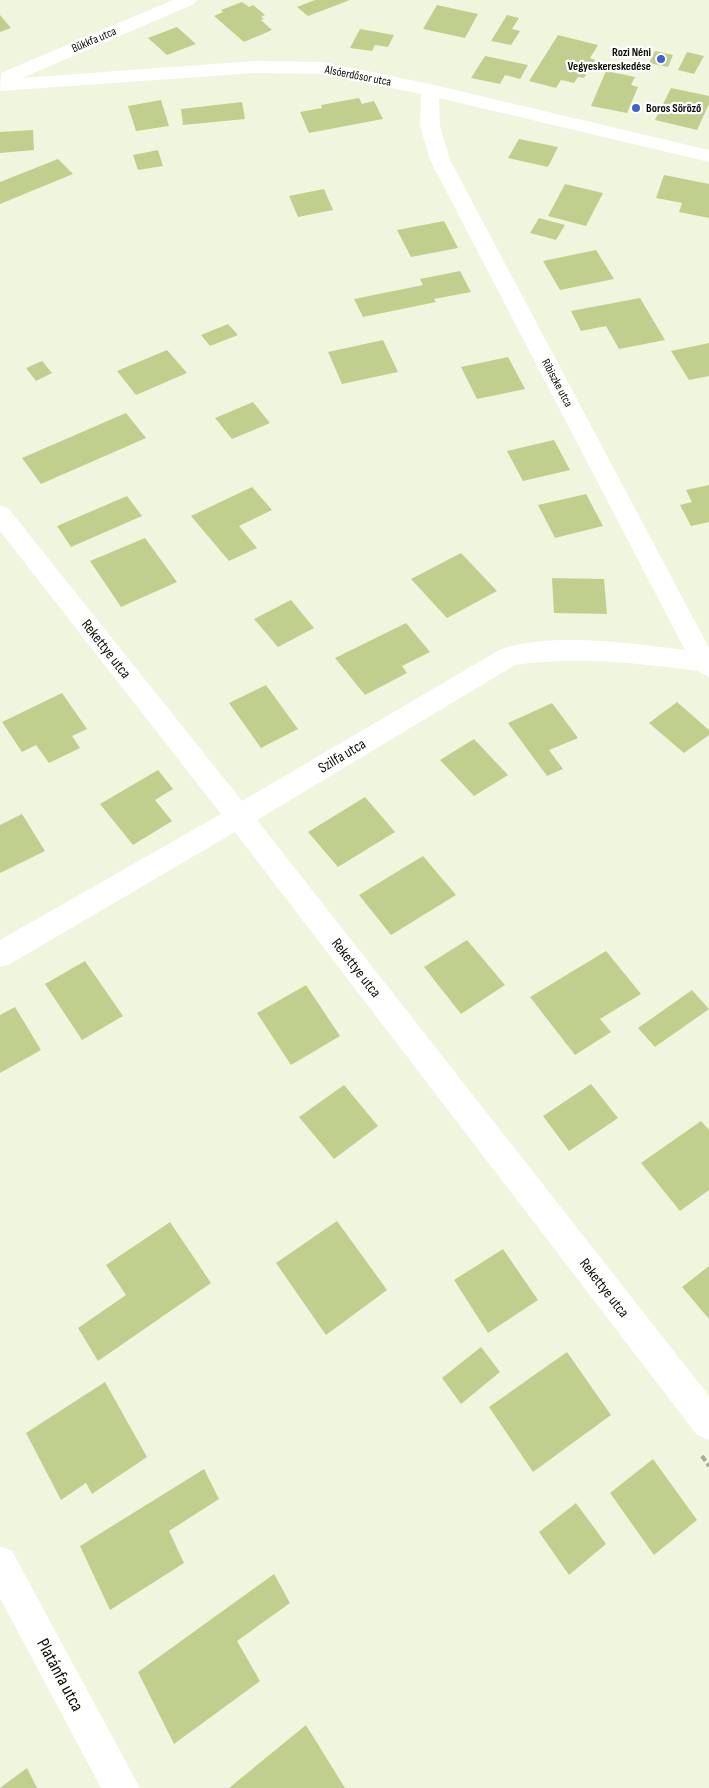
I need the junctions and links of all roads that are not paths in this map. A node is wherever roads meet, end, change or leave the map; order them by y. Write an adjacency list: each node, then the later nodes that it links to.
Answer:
1 (188, 0): 2 (street, Bükkfa utca)
2 (0, 80)
3 (0, 85): 4 (street, Alsóerdősor utca)
4 (430, 90): 5 (street, Alsóerdősor utca); 7 (street, Ribiszke utca)
5 (709, 156)
6 (0, 514): 8 (street, Rekettye utca)
7 (707, 664): 8 (street, Szilfa utca)
8 (238, 818): 9 (street, Szilfa utca); 10 (street, Rekettye utca)
9 (0, 955)
10 (709, 1423)
11 (0, 1563): 12 (street, Platánfa utca)
12 (121, 1788)

